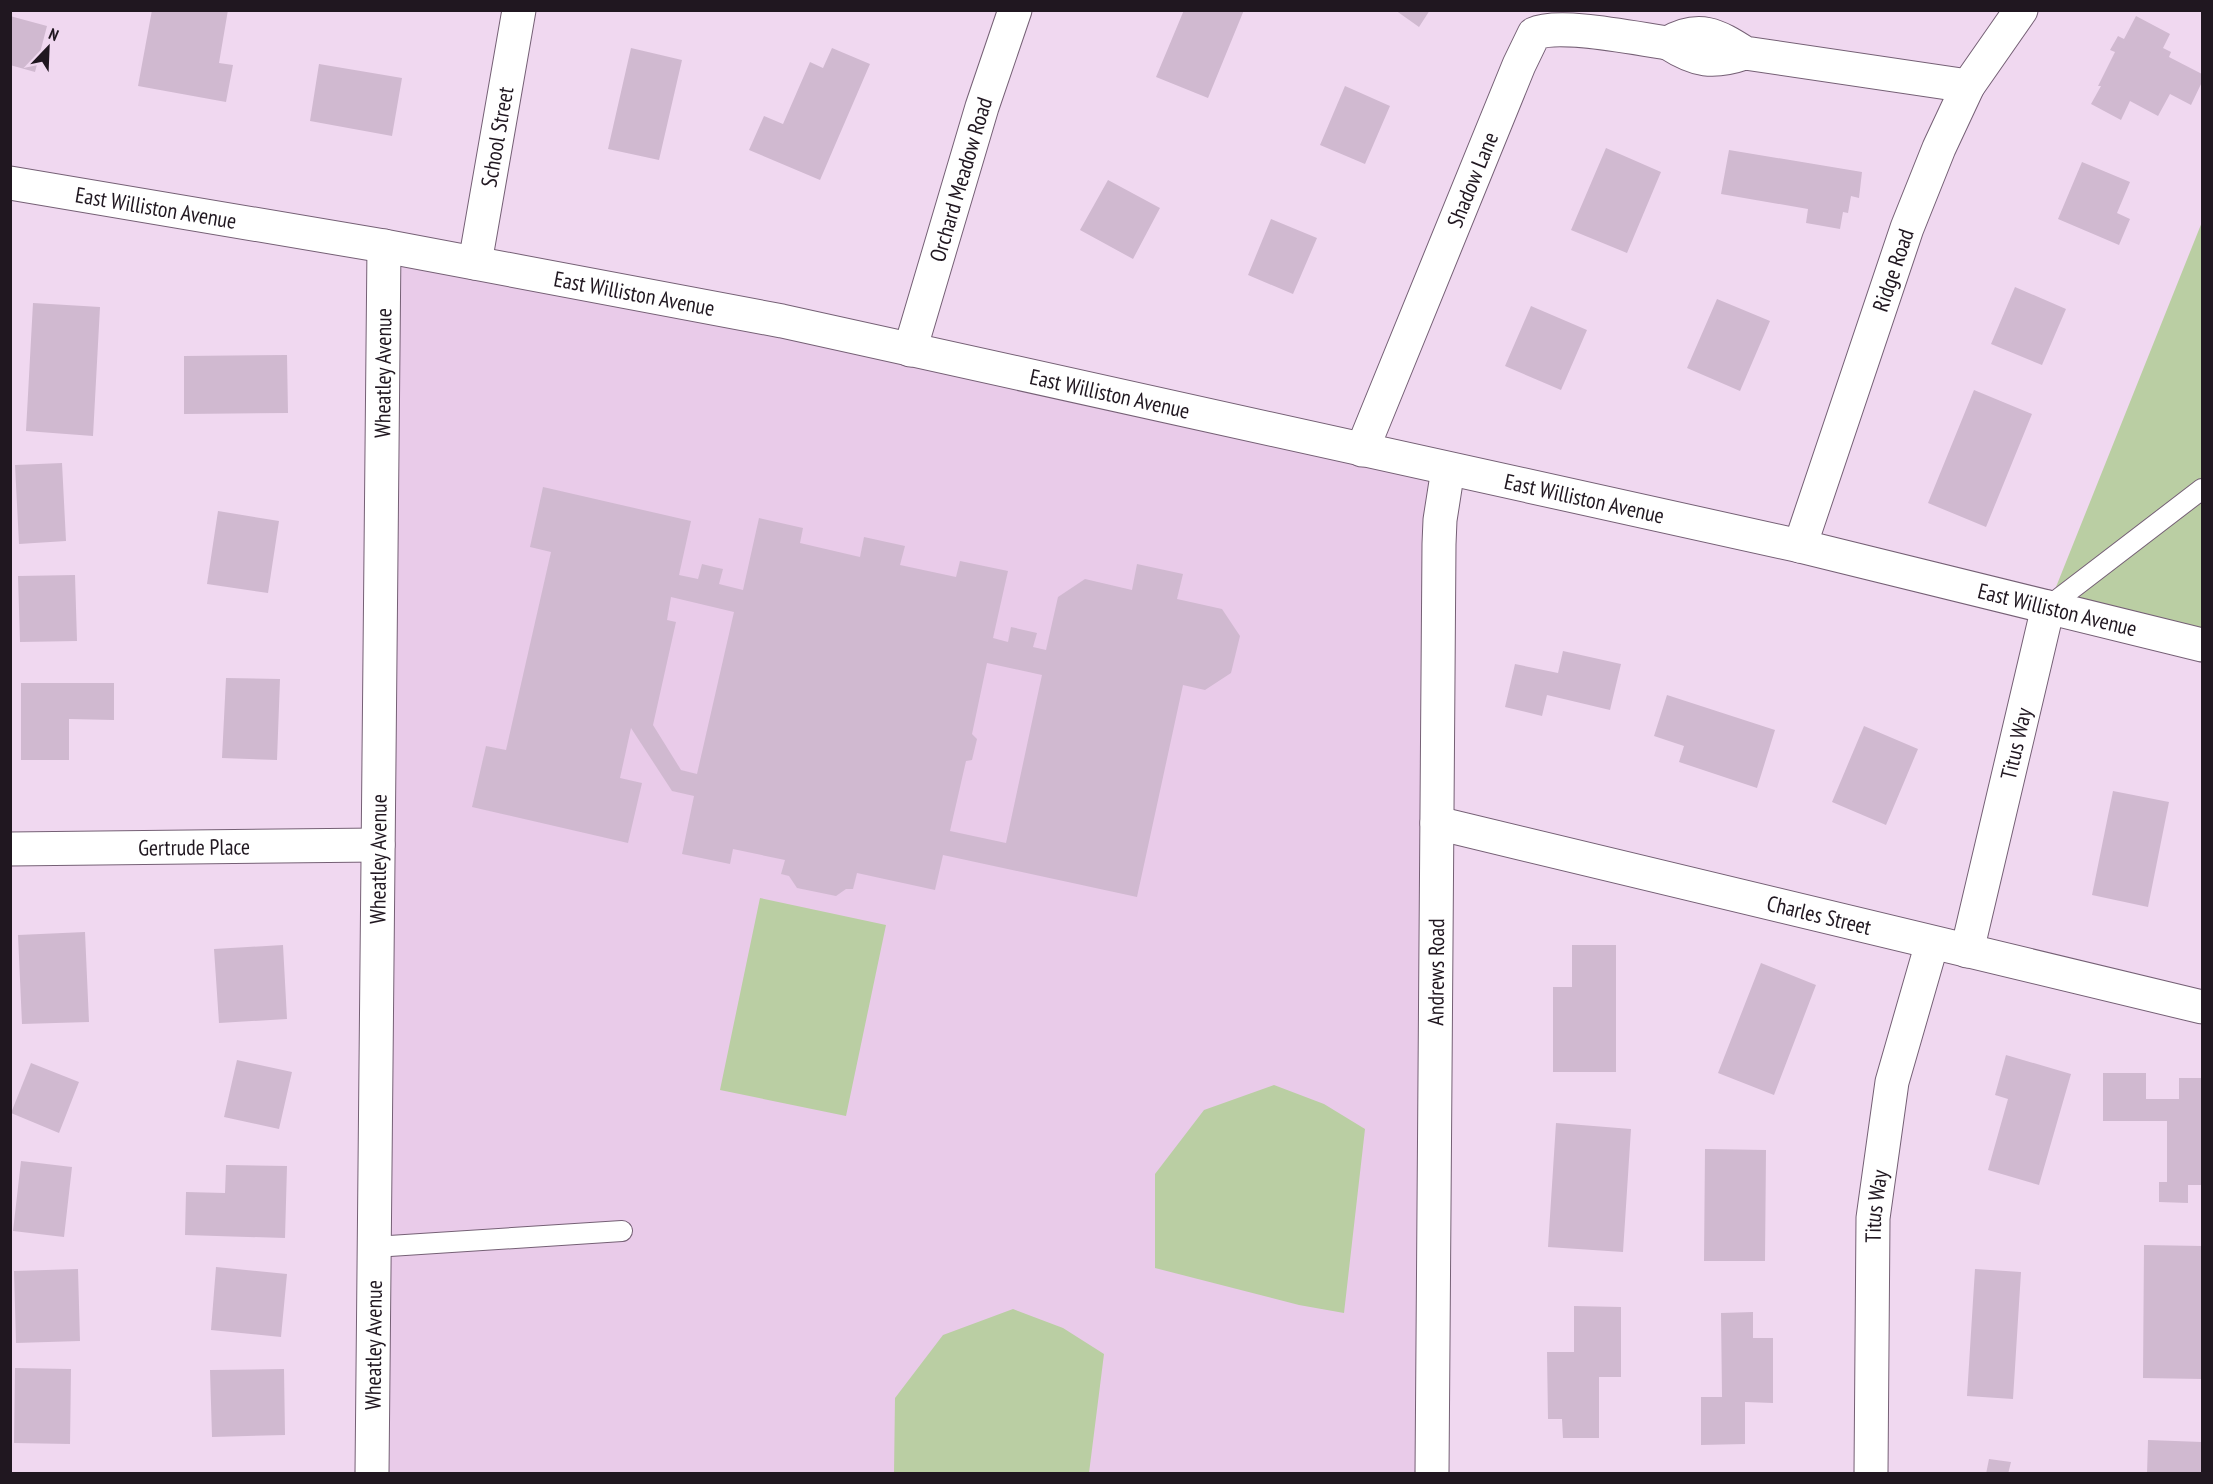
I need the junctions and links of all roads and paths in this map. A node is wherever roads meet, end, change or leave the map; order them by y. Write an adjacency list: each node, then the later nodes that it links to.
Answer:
1 (519, 10): 7 (street, School Street)
2 (1015, 10): 8 (street, Orchard Meadow Road)
3 (2021, 10): 4 (street, Ridge Road)
4 (1968, 86): 9 (street, Shadow Lane); 12 (street, Ridge Road)
5 (10, 183): 6 (street, East Williston Avenue)
6 (384, 246): 7 (street, East Williston Avenue); 16 (street, Wheatley Avenue)
7 (475, 263): 8 (street, East Williston Avenue)
8 (910, 350): 9 (street, East Williston Avenue)
9 (1362, 450): 10 (street, East Williston Avenue)
10 (1448, 469): 12 (street, East Williston Avenue); 15 (street, Andrews Road)
11 (2202, 489): 13 (lane)
12 (1800, 546): 13 (street, East Williston Avenue)
13 (2048, 607): 14 (street, East Williston Avenue); 19 (street, Titus Way)
14 (2202, 645)
15 (1437, 823): 18 (street, Charles Street); 24 (street, Andrews Road)
16 (378, 845): 17 (street, Gertrude Place); 22 (street, Wheatley Avenue)
17 (10, 849)
18 (1932, 943): 19 (street, Charles Street); 25 (street, Titus Way)
19 (1967, 951): 20 (street, Charles Street)
20 (2202, 1007)
21 (622, 1231): 22 (lane)
22 (374, 1247): 23 (street, Wheatley Avenue)
23 (372, 1473)
24 (1432, 1473)
25 (1871, 1473)

